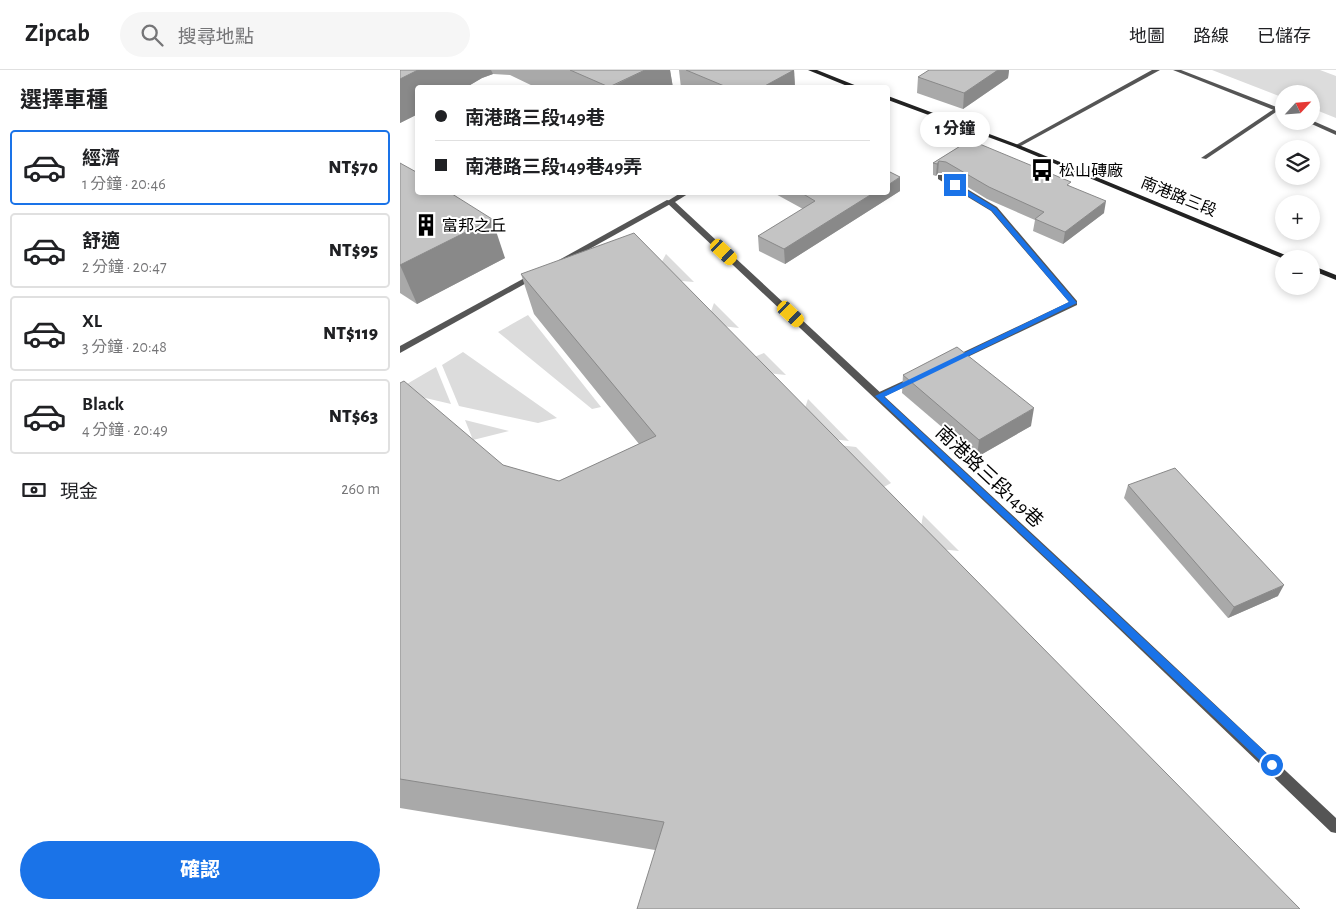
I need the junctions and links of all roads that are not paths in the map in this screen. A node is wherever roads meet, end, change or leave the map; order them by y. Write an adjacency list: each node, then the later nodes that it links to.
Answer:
1 (811, 70): 4 (main road)
2 (1157, 70): 10 (street)
3 (1176, 70): 6 (street)
4 (850, 85)
5 (890, 99): 10 (main road, 南港路三段)
6 (1275, 108)
7 (1275, 113): 11 (street)
8 (1320, 126): 9 (street)
9 (1336, 133)
10 (1017, 146): 15 (main road, 南港路三段)
11 (1204, 158)
12 (942, 177): 21 (street)
13 (683, 195): 14 (street)
14 (670, 202): 16 (street); 23 (street, 南港路三段149巷)
15 (1275, 252)
16 (552, 267)
17 (544, 271): 20 (street)
18 (1320, 271): 19 (main road)
19 (1336, 278)
20 (400, 350)
21 (949, 362)
22 (923, 375): 23 (street)
23 (878, 396): 24 (street, 南港路三段149巷)
24 (1336, 827)

